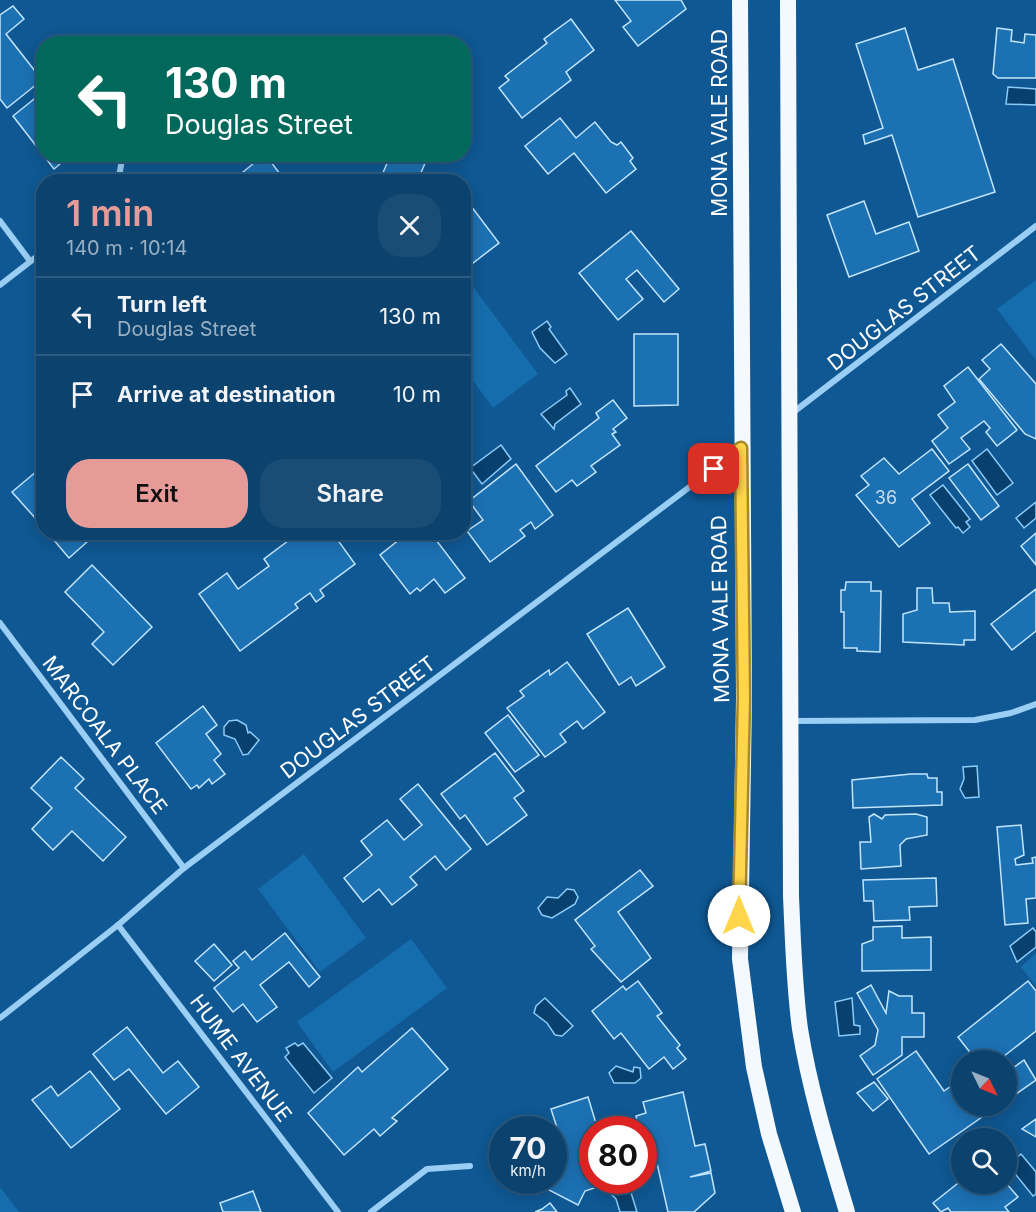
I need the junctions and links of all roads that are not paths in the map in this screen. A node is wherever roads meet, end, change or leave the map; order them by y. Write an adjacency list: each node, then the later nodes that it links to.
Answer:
1 (740, 0): 9 (highway, MONA VALE ROAD)
2 (788, 0): 8 (highway)
3 (0, 221): 6 (street)
4 (1036, 226): 8 (street, DOUGLAS STREET)
5 (36, 257): 6 (street)
6 (30, 261): 7 (street)
7 (0, 285)
8 (791, 414): 12 (highway)
9 (741, 448): 13 (street, DOUGLAS STREET); 19 (highway, MONA VALE ROAD)
10 (0, 623): 13 (street, MARCOALA PLACE)
11 (1036, 704): 12 (street)
12 (792, 721): 20 (highway)
13 (184, 868): 14 (street, DOUGLAS STREET)
14 (118, 925): 15 (street, DOUGLAS STREET); 17 (street, HUME AVENUE)
15 (0, 1018)
16 (470, 1166): 18 (street)
17 (338, 1212)
18 (371, 1212)
19 (793, 1212)
20 (847, 1212)

